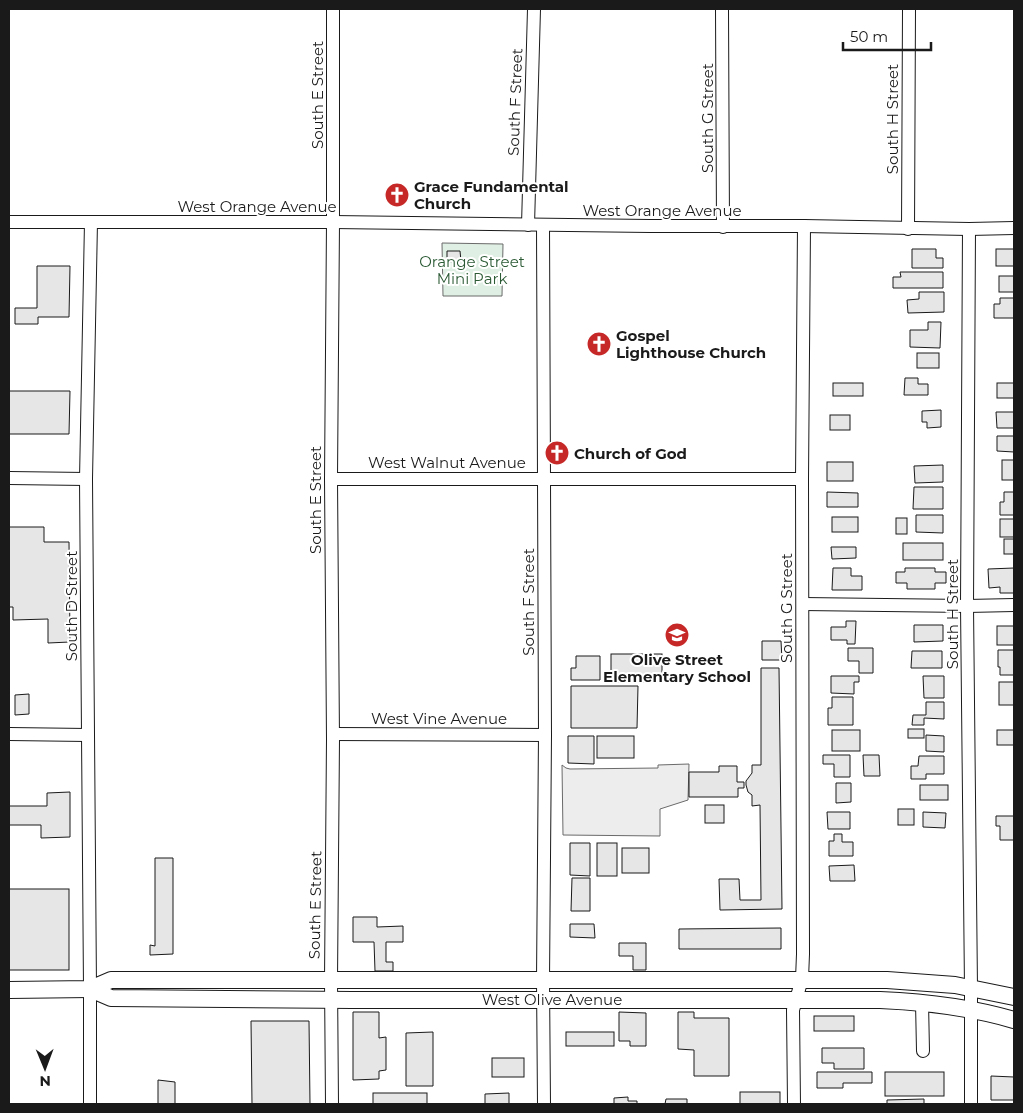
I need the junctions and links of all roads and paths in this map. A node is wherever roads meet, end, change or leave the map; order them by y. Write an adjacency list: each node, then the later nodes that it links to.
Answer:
1 (333, 9): 7 (street, South E Street)
2 (534, 9): 8 (street, South F Street)
3 (722, 9): 11 (street, South G Street)
4 (909, 9): 13 (street, South H Street)
5 (9, 222): 6 (street, West Orange Avenue)
6 (92, 222): 7 (street, West Orange Avenue); 17 (street, South D Street)
7 (333, 222): 8 (street, West Orange Avenue); 18 (street, South E Street)
8 (528, 225): 9 (street, West Orange Avenue)
9 (543, 225): 11 (street, West Orange Avenue); 16 (street, South F Street)
10 (804, 226): 11 (street, West Orange Avenue); 13 (street, West Orange Avenue); 19 (street, South G Street)
11 (723, 227)
12 (1014, 228): 14 (street, West Orange Avenue)
13 (908, 229): 14 (street, West Orange Avenue)
14 (969, 229): 21 (street, South H Street)
15 (9, 478): 17 (street)
16 (543, 478): 18 (street, West Walnut Avenue); 19 (street, West Walnut Avenue); 26 (street, South F Street)
17 (86, 479): 25 (street, South D Street)
18 (331, 479): 24 (street, South E Street)
19 (802, 479): 20 (street, South G Street)
20 (803, 604): 21 (street); 30 (street, South G Street)
21 (968, 606): 22 (street); 34 (street, South H Street)
22 (1014, 606)
23 (9, 734): 25 (street)
24 (333, 734): 26 (street, West Vine Avenue); 32 (street, South E Street)
25 (88, 735): 29 (street, South D Street)
26 (545, 735): 28 (street, South F Street)
27 (704, 979): 28 (main road, West Olive Avenue); 30 (main road, West Olive Avenue); 36 (main road)
28 (543, 980): 32 (main road, West Olive Avenue); 35 (street, South F Street)
29 (90, 989): 31 (main road, West Olive Avenue); 32 (main road, West Olive Avenue); 40 (street, South D Street)
30 (799, 989): 34 (main road, West Olive Avenue); 36 (main road, West Olive Avenue); 37 (main road, West Olive Avenue); 43 (street, South G Street)
31 (9, 990)
32 (331, 990): 35 (main road, West Olive Avenue); 41 (street, South E Street)
33 (1014, 997): 34 (main road, West Olive Avenue)
34 (971, 999): 37 (main road, West Olive Avenue); 38 (main road, West Olive Avenue); 44 (street, South H Street)
35 (543, 1000): 36 (main road, West Olive Avenue); 42 (street, South F Street)
36 (651, 1000)
37 (922, 1002): 39 (street)
38 (1014, 1020)
39 (923, 1051)
40 (90, 1104)
41 (332, 1104)
42 (544, 1104)
43 (794, 1104)
44 (971, 1104)

